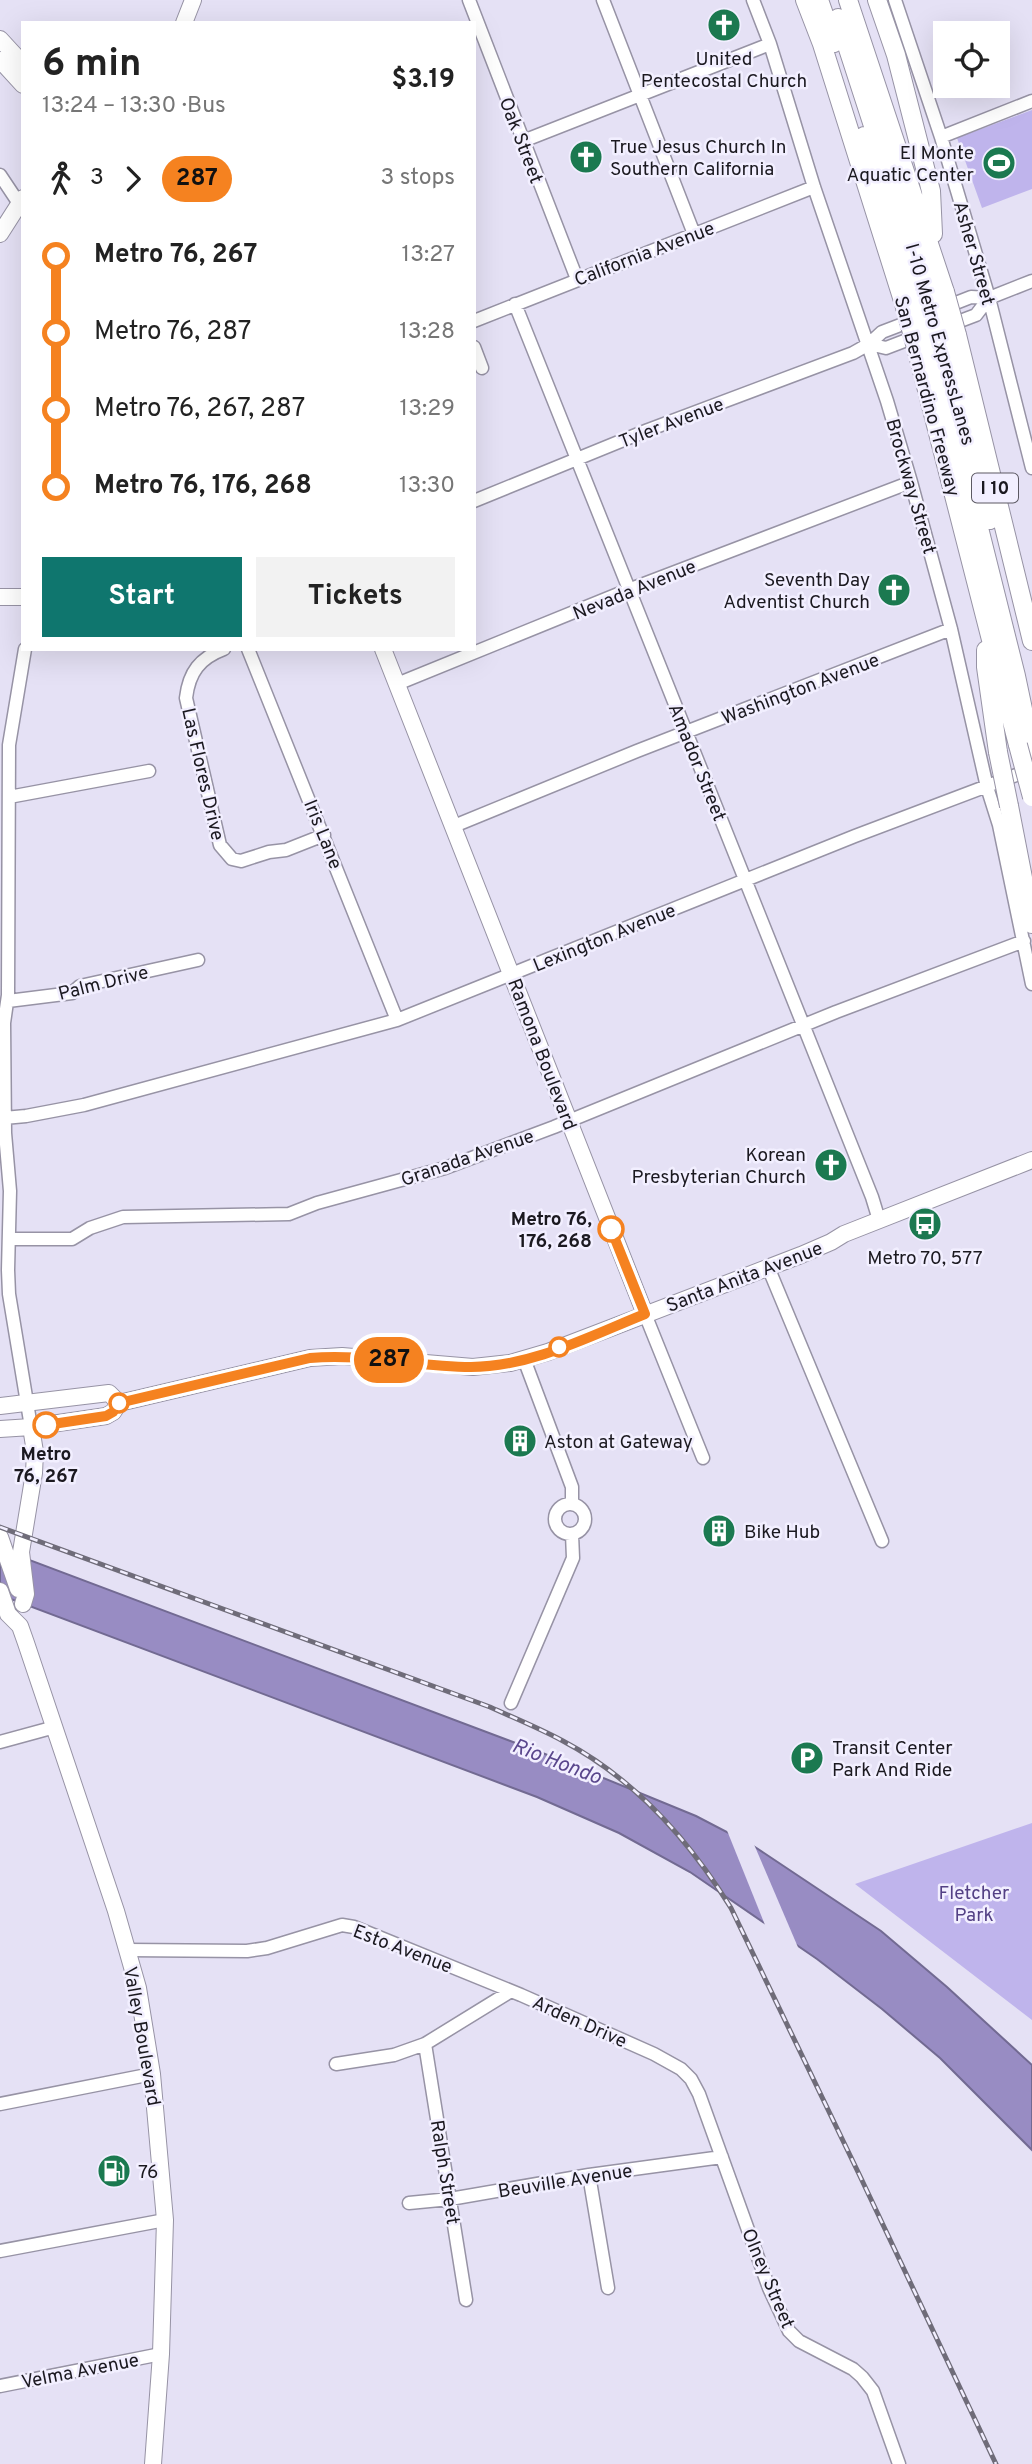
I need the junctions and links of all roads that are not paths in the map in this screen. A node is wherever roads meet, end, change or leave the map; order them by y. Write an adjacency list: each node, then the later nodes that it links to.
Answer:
1 (193, 0): 11 (main road)
2 (469, 0): 20 (street, Oak Street)
3 (603, 0): 17 (street)
4 (753, 0): 13 (street, Brockway Street)
5 (805, 0): 30 (highway, San Bernardino Freeway / I 10)
6 (819, 0): 30 (highway, I-10 Metro ExpressLanes)
7 (831, 0): 30 (highway, I-10 Metro ExpressLanes)
8 (848, 0): 26 (highway, San Bernardino Freeway / I 10)
9 (877, 0): 26 (highway)
10 (895, 0): 19 (street, Asher Street)
11 (185, 21)
12 (0, 39): 15 (main road)
13 (770, 44): 17 (street); 22 (street, Brockway Street)
14 (0, 60): 16 (main road)
15 (21, 62)
16 (21, 83)
17 (641, 96): 20 (street); 25 (street)
18 (1032, 101): 19 (street)
19 (941, 137): 29 (street, Asher Street)
20 (523, 141): 27 (street, Oak Street)
21 (0, 175): 23 (street)
22 (814, 187): 25 (street, California Avenue); 34 (street, Brockway Street)
23 (21, 206): 24 (main road)
24 (4, 229)
25 (694, 234): 27 (street, California Avenue)
26 (934, 256): 30 (highway, San Bernardino Freeway / I 10)
27 (577, 279): 31 (street, California Avenue)
28 (1032, 281): 29 (street, Tyler Avenue)
29 (989, 298): 34 (street, Tyler Avenue); 34 (street, Tyler Avenue); 37 (street, Asher Street)
30 (924, 300): 33 (highway, San Bernardino Freeway / I 10, bridge); 33 (highway, San Bernardino Freeway / I 10, bridge)
31 (515, 304): 32 (street, California Avenue); 38 (street, Amador Street)
32 (476, 320)
33 (936, 343): 46 (highway, San Bernardino Freeway / I 10); 47 (highway, San Bernardino Freeway / I 10); 53 (highway, I-10 Metro ExpressLanes); 56 (highway, I-10 Metro ExpressLanes)
34 (869, 344): 38 (street, Tyler Avenue); 40 (street, Brockway Street)
35 (476, 352): 36 (street)
36 (482, 368)
37 (1028, 435): 39 (street, Asher Street)
38 (577, 460): 41 (street, Tyler Avenue); 42 (street, Amador Street)
39 (1032, 468)
40 (911, 482): 42 (street, Nevada Avenue); 45 (street, Brockway Street)
41 (476, 500)
42 (628, 590): 52 (street, Nevada Avenue); 54 (street, Amador Street)
43 (0, 597): 44 (main road)
44 (21, 597)
45 (951, 629): 54 (street, Washington Avenue); 59 (street, Brockway Street)
46 (988, 629): 56 (highway, San Bernardino Freeway / I 10); 66 (highway, bridge)
47 (1032, 642)
48 (25, 651): 55 (street)
49 (218, 651): 63 (street, Las Flores Drive)
50 (249, 651): 63 (street, Iris Lane)
51 (384, 651): 52 (main road, Ramona Boulevard)
52 (397, 684): 62 (main road, Ramona Boulevard)
53 (1032, 693)
54 (686, 732): 62 (street, Washington Avenue); 64 (street, Amador Street)
55 (5, 737): 60 (street)
56 (1026, 746): 61 (highway, San Bernardino Freeway / I 10, bridge)
57 (1032, 769): 59 (street, Lexington Avenue)
58 (149, 771): 60 (street)
59 (987, 787): 64 (street, Lexington Avenue); 67 (street, Brockway Street)
60 (9, 797): 65 (street)
61 (1032, 798)
62 (454, 826): 69 (main road, Ramona Boulevard)
63 (324, 835): 72 (street, Iris Lane)
64 (745, 880): 69 (street, Lexington Avenue); 73 (street, Amador Street)
65 (4, 911): 71 (street)
66 (1032, 924)
67 (1024, 941): 70 (street, Brockway Street); 73 (street, Granada Avenue)
68 (198, 960): 71 (street, Palm Drive)
69 (512, 974): 72 (street, Lexington Avenue); 75 (main road, Ramona Boulevard)
70 (1032, 984)
71 (4, 1008): 74 (street)
72 (397, 1020): 74 (street, Lexington Avenue)
73 (804, 1025): 75 (street, Granada Avenue); 77 (street, Amador Street)
74 (4, 1118): 78 (street)
75 (568, 1121): 78 (street, Granada Avenue); 81 (main road, Ramona Boulevard)
76 (1032, 1160): 77 (main road, Santa Anita Avenue)
77 (879, 1220): 79 (main road, Santa Anita Avenue)
78 (10, 1239): 80 (street)
79 (768, 1267): 81 (main road, Santa Anita Avenue); 92 (street)
80 (4, 1270): 83 (street)
81 (645, 1314): 82 (main road, Santa Anita Avenue); 88 (street, Ramona Boulevard)
82 (524, 1359): 84 (main road, Santa Anita Avenue); 89 (street)
83 (27, 1403): 84 (main road, Santa Anita Avenue); 85 (main road, Santa Anita Avenue); 86 (street)
84 (119, 1403): 86 (main road, Santa Anita Avenue)
85 (0, 1406)
86 (32, 1427): 87 (main road, Santa Anita Avenue); 94 (main road)
87 (0, 1429)
88 (703, 1458)
89 (572, 1504): 90 (street); 90 (street)
90 (572, 1534): 96 (street)
91 (0, 1537): 94 (main road, Valley Boulevard)
92 (882, 1541)
93 (0, 1591): 95 (main road, Valley Boulevard)
94 (23, 1604): 95 (main road, Valley Boulevard)
95 (20, 1626): 97 (main road, Valley Boulevard)
96 (511, 1703)
97 (55, 1727): 98 (street); 99 (main road, Valley Boulevard)
98 (0, 1742)
99 (127, 1950): 100 (street, Esto Avenue); 103 (main road, Valley Boulevard)
100 (511, 1991): 101 (street, Arden Drive); 104 (street, Arden Drive)
101 (425, 2044): 102 (street, Arden Drive); 108 (street, Ralph Street)
102 (336, 2064)
103 (152, 2074): 105 (street); 110 (main road, Valley Boulevard)
104 (699, 2094): 106 (street, Olney Street)
105 (0, 2104)
106 (722, 2157): 107 (street, Beuville Avenue); 117 (street, Olney Street)
107 (589, 2175): 108 (street, Beuville Avenue); 112 (street)
108 (450, 2199): 109 (street, Beuville Avenue); 113 (street, Ralph Street)
109 (409, 2203)
110 (165, 2220): 111 (street); 114 (main road, Valley Boulevard)
111 (0, 2251)
112 (608, 2288)
113 (466, 2300)
114 (161, 2354): 115 (street, Velma Avenue); 116 (main road, Valley Boulevard)
115 (0, 2386)
116 (153, 2464)
117 (899, 2464)

